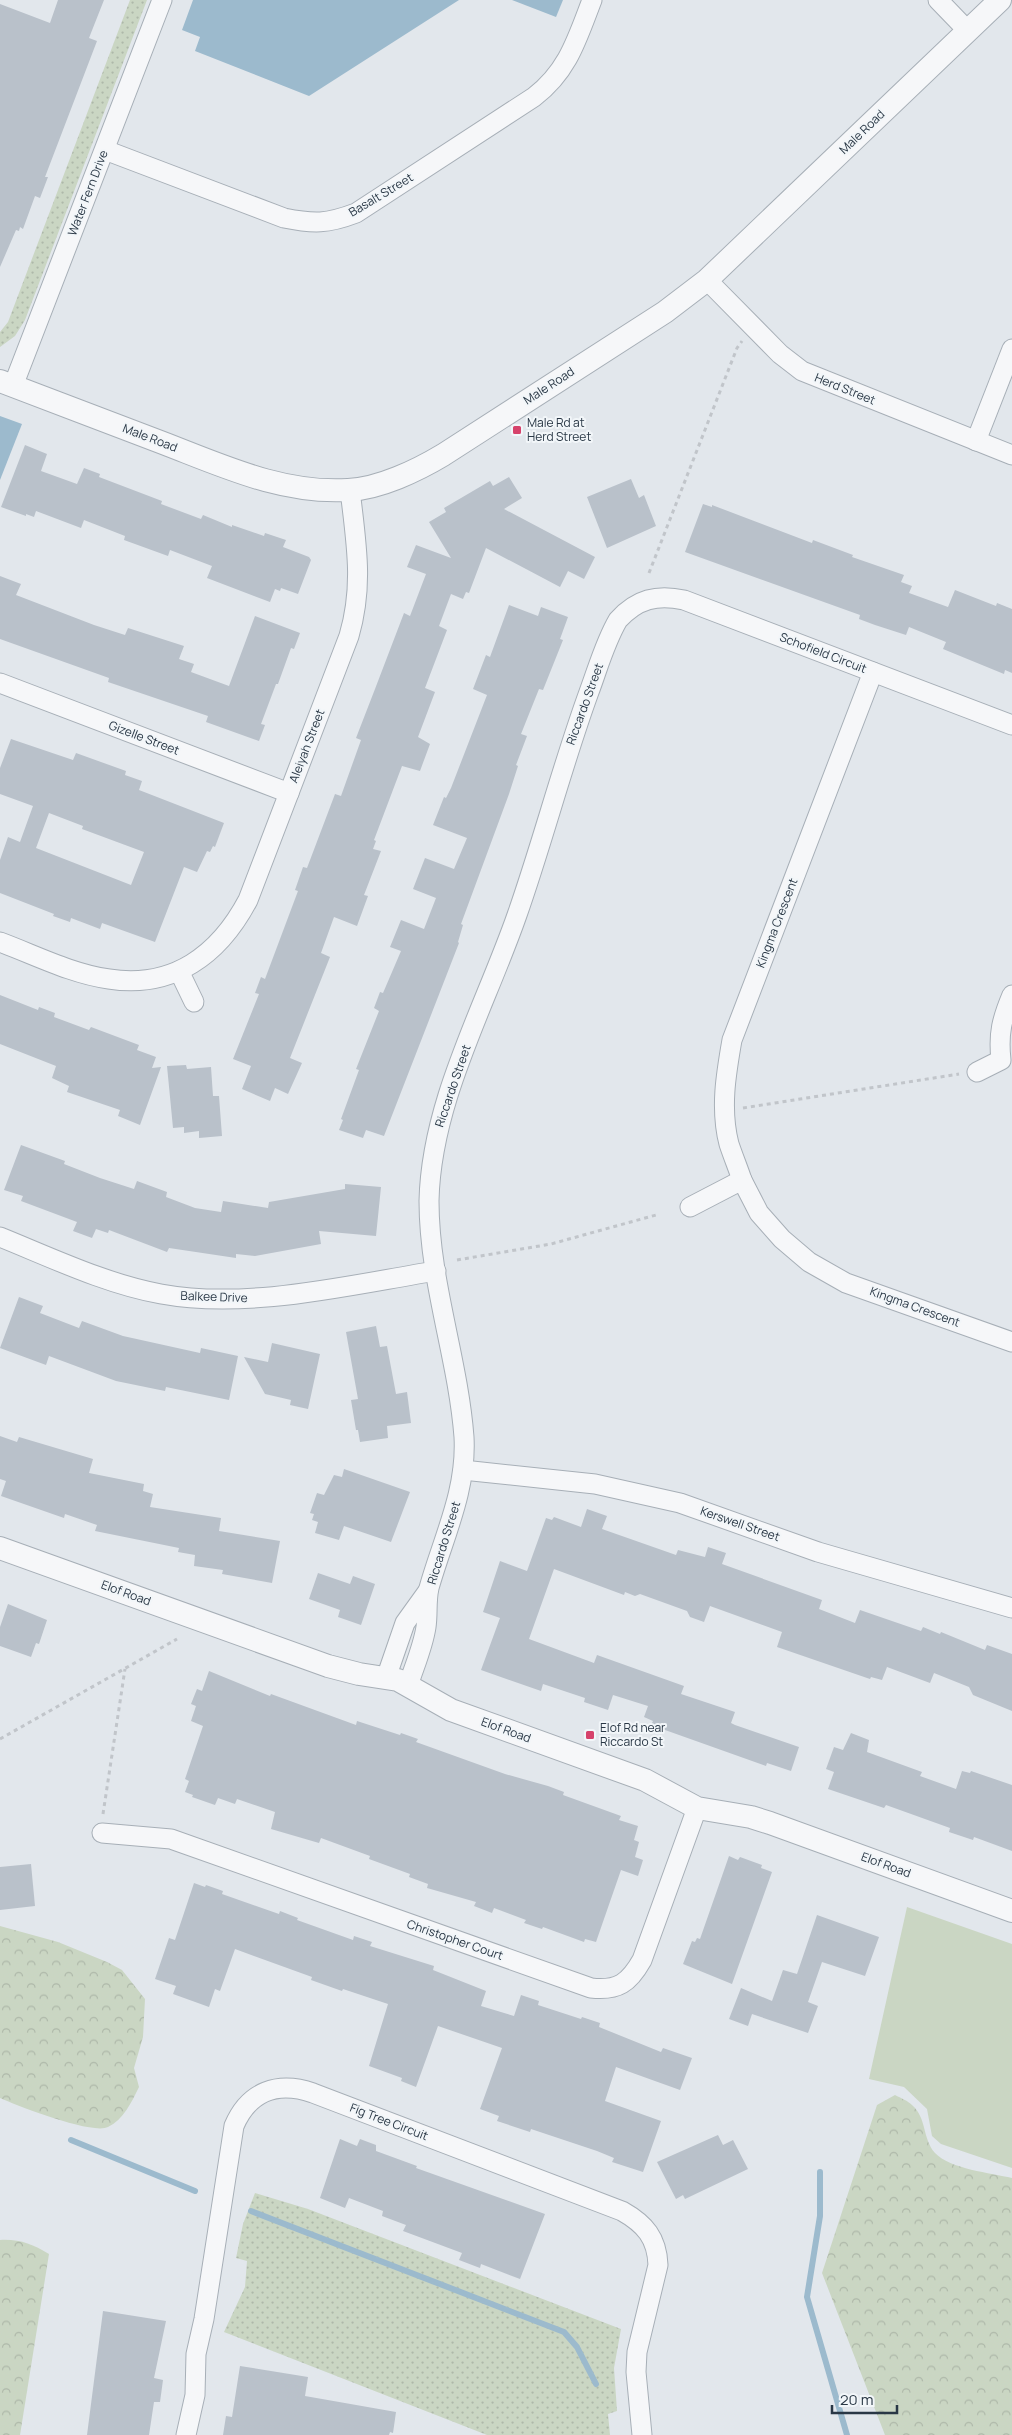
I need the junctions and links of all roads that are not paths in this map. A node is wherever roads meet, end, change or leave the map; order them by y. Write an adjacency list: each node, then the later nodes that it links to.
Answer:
1 (162, 0): 6 (street, Water Fern Drive)
2 (592, 0): 6 (street, Basalt Street)
3 (938, 0): 5 (street)
4 (1000, 0): 5 (street, Male Road)
5 (967, 30): 7 (street, Male Road)
6 (105, 150): 9 (street, Water Fern Drive)
7 (707, 280): 10 (street, Herd Street); 12 (street, Male Road)
8 (1012, 349): 10 (street)
9 (6, 384): 12 (street, Male Road)
10 (976, 441): 11 (street, Herd Street)
11 (1012, 455)
12 (350, 490): 17 (street, Aleiyah Street)
13 (633, 606): 14 (street, Schofield Circuit); 27 (street, Riccardo Street)
14 (873, 672): 16 (street, Schofield Circuit); 24 (street, Kingma Crescent)
15 (0, 684): 17 (street, Gizelle Street)
16 (1012, 726)
17 (289, 793): 19 (street, Aleiyah Street)
18 (0, 942): 19 (street, Aleiyah Street)
19 (180, 970): 21 (street)
20 (1012, 994): 22 (street)
21 (194, 1002)
22 (1007, 1067): 23 (street)
23 (976, 1072)
24 (742, 1180): 25 (street); 28 (street, Kingma Crescent)
25 (690, 1207)
26 (0, 1237): 27 (street, Balkee Drive)
27 (436, 1271): 29 (street, Riccardo Street)
28 (1012, 1342)
29 (463, 1470): 31 (street, Riccardo Street); 32 (street, Kerswell Street)
30 (0, 1548): 33 (street, Elof Road)
31 (428, 1591): 33 (street, Riccardo Street); 34 (street, Riccardo Street)
32 (1012, 1608)
33 (386, 1678): 34 (street, Elof Road)
34 (408, 1686): 35 (street, Elof Road)
35 (697, 1808): 36 (street, Christopher Court); 37 (street, Elof Road)
36 (103, 1824)
37 (1012, 1911)
38 (186, 2435): 39 (street, Fig Tree Circuit)
39 (642, 2435)

